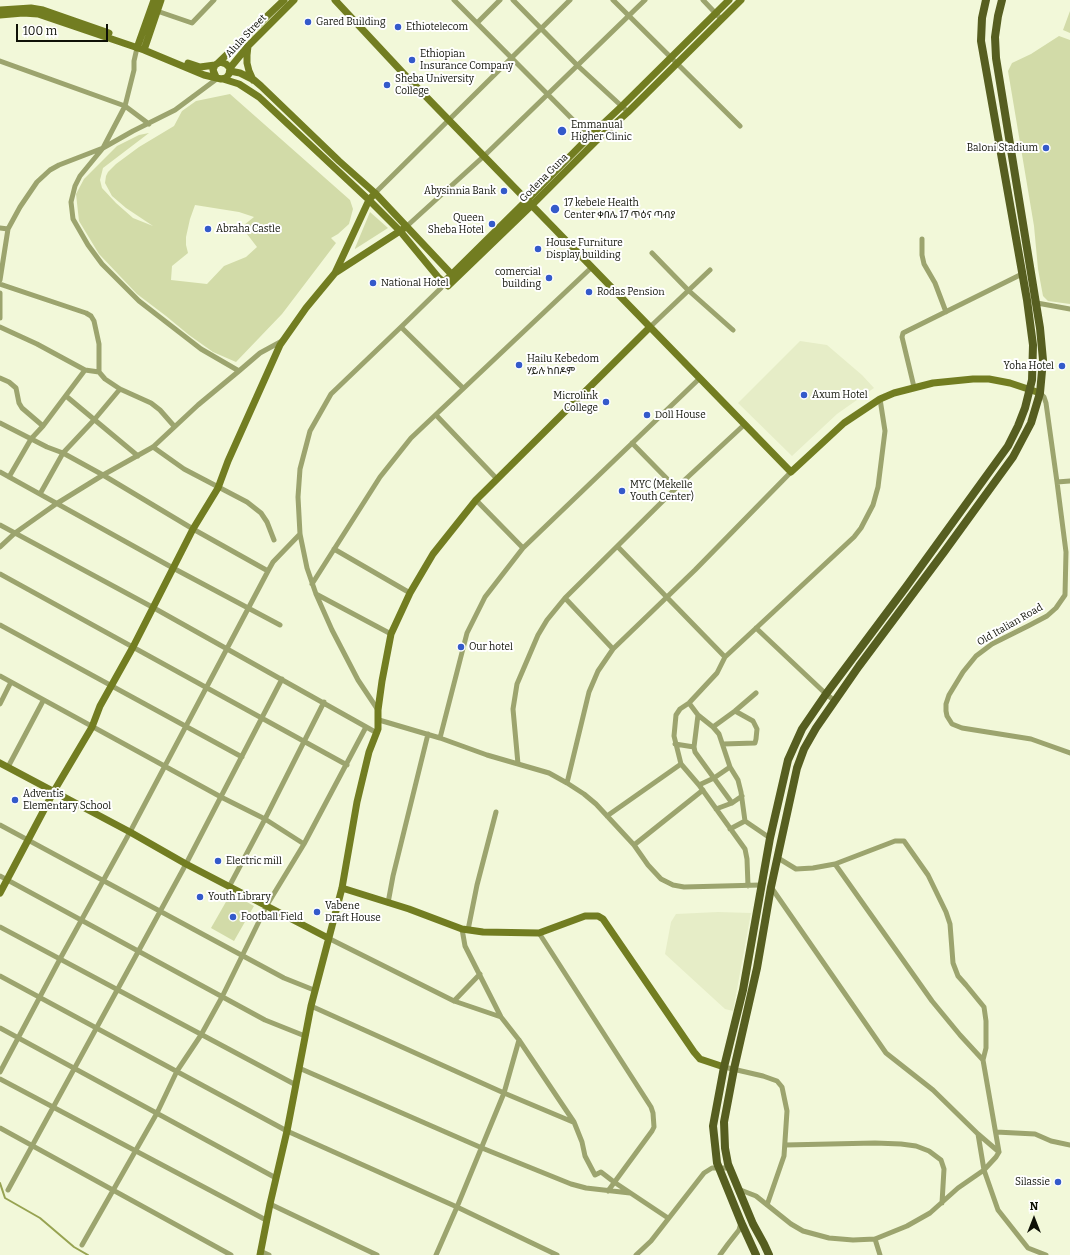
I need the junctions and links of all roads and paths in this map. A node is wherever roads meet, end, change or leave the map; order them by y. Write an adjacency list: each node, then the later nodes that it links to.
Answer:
1 (154, 0): 27 (street)
2 (162, 0): 19 (street)
3 (214, 0): 19 (street)
4 (284, 0): 31 (street, Alula Street)
5 (294, 0): 26 (street, Alula Street)
6 (335, 0): 41 (street)
7 (454, 0): 24 (street)
8 (500, 0): 24 (street)
9 (513, 0): 25 (street)
10 (570, 0): 25 (street)
11 (613, 0): 22 (street)
12 (645, 0): 22 (street)
13 (703, 0): 21 (street)
14 (729, 0): 21 (street, Godena Guna)
15 (740, 0): 23 (street, Godena Guna)
16 (986, 0): 62 (main road)
17 (993, 0): 18 (main road)
18 (1000, 0): 69 (main road)
19 (157, 11): 27 (street)
20 (0, 12): 27 (street)
21 (715, 13): 23 (street); 28 (street, Godena Guna)
22 (629, 16): 28 (street); 33 (street)
23 (721, 19): 32 (street, Godena Guna)
24 (477, 23): 29 (street)
25 (541, 28): 29 (street); 33 (street)
26 (248, 46): 34 (street, Alula Street); 36 (street)
27 (141, 47): 31 (street); 35 (street); 38 (street)
28 (671, 57): 32 (street); 39 (street, Godena Guna)
29 (511, 58): 37 (street); 41 (street)
30 (0, 61): 38 (street)
31 (216, 64): 34 (street); 35 (street)
32 (677, 64): 40 (street, Godena Guna); 43 (street)
33 (578, 66): 37 (street); 39 (street)
34 (230, 70): 35 (street); 36 (street)
35 (219, 78): 42 (street); 49 (street)
36 (254, 80): 48 (street)
37 (548, 94): 44 (street); 47 (street)
38 (125, 106): 42 (street); 46 (street)
39 (622, 106): 40 (street); 44 (street, Godena Guna)
40 (628, 112): 45 (street, Godena Guna)
41 (449, 120): 47 (street); 50 (street)
42 (149, 124): 46 (street)
43 (740, 126)
44 (589, 137): 45 (street); 52 (street, Godena Guna)
45 (595, 142): 52 (street, Godena Guna)
46 (103, 148): 55 (street); 79 (street)
47 (484, 156): 52 (street); 53 (street)
48 (339, 161): 49 (street); 50 (street)
49 (332, 166): 51 (street)
50 (375, 193): 51 (street); 53 (street)
51 (369, 200): 56 (street); 61 (street)
52 (530, 203): 59 (street); 63 (street, Godena Guna)
53 (407, 226): 56 (street); 63 (street)
54 (0, 228): 55 (street)
55 (8, 229): 64 (street)
56 (400, 231): 61 (street); 66 (street)
57 (922, 239): 71 (street)
58 (652, 253): 67 (street)
59 (592, 267): 75 (street); 84 (street)
60 (710, 270): 67 (street)
61 (335, 272): 77 (street)
62 (1022, 274): 71 (street); 86 (main road)
63 (453, 276): 66 (street, Godena Guna)
64 (0, 280)
65 (0, 284): 80 (street)
66 (444, 285): 74 (street)
67 (688, 290): 75 (street); 76 (street)
68 (0, 293): 72 (street)
69 (1037, 303): 70 (street); 87 (main road)
70 (1070, 309)
71 (946, 312): 83 (street)
72 (0, 318)
73 (0, 327): 78 (street)
74 (401, 327): 84 (street); 116 (street)
75 (650, 327): 82 (street); 105 (street)
76 (733, 330)
77 (283, 341): 79 (street); 108 (street)
78 (85, 370): 80 (street); 88 (street)
79 (239, 371): 95 (street)
80 (99, 372): 85 (street)
81 (0, 378): 94 (street)
82 (700, 378): 93 (street); 97 (street)
83 (914, 387): 86 (street); 89 (street)
84 (463, 388): 90 (street)
85 (120, 389): 91 (street); 95 (street)
86 (1030, 390): 87 (street); 147 (main road)
87 (1040, 393): 107 (street, Old Italian Road); 149 (main road)
88 (66, 396): 91 (street); 94 (street)
89 (880, 399): 102 (street); 135 (street)
90 (436, 415): 105 (street); 121 (street)
91 (94, 420): 99 (street); 100 (street)
92 (0, 423): 96 (street)
93 (745, 424): 102 (street); 109 (street)
94 (43, 426): 96 (street)
95 (174, 426): 98 (street)
96 (31, 439): 99 (street); 104 (street)
97 (632, 443): 109 (street); 120 (street)
98 (153, 447): 100 (street); 108 (street)
99 (63, 452): 103 (street); 110 (street)
100 (138, 456): 103 (street)
101 (0, 472): 104 (street)
102 (791, 472): 129 (street)
103 (103, 474): 112 (street); 114 (street)
104 (9, 477): 110 (street)
105 (497, 479): 111 (street)
106 (1070, 481): 107 (street)
107 (1058, 482): 128 (street, Old Italian Road)
108 (218, 488): 114 (street); 117 (street)
109 (676, 488): 118 (street)
110 (40, 494): 112 (street)
111 (476, 500): 120 (street); 126 (street)
112 (56, 504): 115 (street); 122 (street)
113 (0, 525): 115 (street)
114 (193, 529): 122 (street); 123 (street)
115 (15, 533): 119 (street); 132 (street)
116 (300, 534): 123 (street); 125 (street)
117 (274, 540)
118 (618, 546): 129 (street); 130 (street)
119 (0, 547)
120 (523, 548): 164 (street)
121 (334, 549): 125 (street); 126 (street)
122 (173, 568): 131 (street); 132 (street)
123 (268, 571): 131 (street)
124 (0, 574): 137 (street)
125 (312, 584): 127 (street)
126 (410, 593): 136 (street)
127 (316, 594): 136 (street); 153 (street)
128 (1068, 596): 169 (street, Old Italian Road)
129 (667, 597): 139 (street); 140 (street)
130 (565, 598): 139 (street); 172 (street)
131 (248, 607): 134 (street); 138 (street)
132 (154, 608): 137 (street); 138 (street)
133 (0, 625): 144 (street)
134 (280, 625)
135 (756, 628): 140 (street); 147 (street)
136 (391, 634): 153 (street)
137 (133, 647): 144 (street); 145 (street)
138 (227, 648): 142 (street); 145 (street)
139 (613, 649): 179 (street)
140 (725, 657): 151 (street)
141 (0, 676): 143 (street)
142 (282, 679): 150 (street); 156 (street)
143 (11, 682): 148 (street); 152 (street)
144 (112, 686): 158 (street); 159 (street)
145 (206, 686): 156 (street); 159 (street)
146 (756, 693): 154 (street)
147 (826, 694): 149 (street); 194 (main road)
148 (43, 701): 158 (street); 176 (street)
149 (835, 701): 198 (main road)
150 (324, 702): 160 (street); 165 (street)
151 (689, 703): 155 (street); 166 (street)
152 (0, 704)
153 (378, 710): 157 (street)
154 (735, 711): 161 (street); 167 (street)
155 (698, 715): 161 (street); 168 (street)
156 (262, 718): 165 (street); 170 (street)
157 (379, 720): 162 (street); 163 (street)
158 (92, 727): 175 (street); 182 (street)
159 (185, 727): 170 (street); 175 (street)
160 (366, 727): 162 (street); 174 (street)
161 (713, 727): 167 (street)
162 (377, 733): 208 (street)
163 (428, 734): 164 (street); 210 (street)
164 (440, 738): 172 (street)
165 (304, 741): 174 (street); 189 (street)
166 (675, 744): 168 (street); 173 (street)
167 (723, 744): 177 (street)
168 (694, 747): 178 (street)
169 (1070, 753)
170 (242, 757): 184 (street)
171 (0, 763): 176 (street)
172 (518, 764): 179 (street)
173 (681, 764): 180 (street); 188 (street)
174 (347, 765): 196 (street)
175 (164, 766): 184 (street); 193 (street)
176 (8, 767): 182 (street)
177 (730, 767): 178 (street); 183 (street)
178 (714, 778): 180 (street); 185 (street)
179 (567, 783): 188 (street)
180 (699, 785): 181 (street)
181 (703, 790): 186 (street); 197 (street)
182 (54, 791): 193 (street); 195 (street)
183 (742, 796): 185 (street); 190 (street)
184 (221, 797): 189 (street); 199 (street)
185 (732, 803): 186 (street)
186 (716, 809): 192 (street)
187 (496, 812): 215 (street)
188 (607, 816): 197 (street)
189 (265, 819): 196 (street); 205 (street)
190 (745, 821): 192 (street); 194 (street)
191 (0, 825): 195 (street)
192 (730, 829): 206 (street)
193 (130, 832): 199 (street); 203 (street)
194 (770, 838): 204 (main road)
195 (29, 840): 202 (street); 203 (street)
196 (304, 844): 211 (street)
197 (634, 845): 206 (street)
198 (778, 858): 200 (street); 207 (main road)
199 (186, 864): 205 (street); 212 (street)
200 (835, 864): 240 (street); 240 (street)
201 (0, 876): 202 (street)
202 (7, 880): 209 (street); 213 (street)
203 (104, 880): 212 (street); 213 (street)
204 (761, 885): 206 (street); 221 (main road)
205 (230, 886): 211 (street)
206 (748, 886)
207 (771, 887): 222 (main road); 256 (street)
208 (342, 888): 210 (street); 217 (street)
209 (0, 893)
210 (388, 903): 215 (street)
211 (267, 905): 217 (street); 219 (street)
212 (160, 911): 218 (street); 219 (street)
213 (81, 920): 218 (street); 220 (street)
214 (0, 927): 220 (street)
215 (465, 930): 216 (street); 223 (street)
216 (539, 934): 241 (street); 267 (street)
217 (328, 938): 226 (street); 231 (street)
218 (139, 951): 225 (street); 229 (street)
219 (242, 955): 226 (street); 229 (street)
220 (60, 959): 225 (street); 230 (street)
221 (748, 966): 222 (main road); 227 (main road)
222 (757, 968): 228 (main road)
223 (480, 974): 231 (street); 233 (street)
224 (0, 976): 230 (street)
225 (117, 990): 235 (street); 236 (street)
226 (314, 990): 232 (street)
227 (743, 990): 228 (main road); 241 (main road)
228 (752, 992): 244 (main road)
229 (222, 997): 236 (street); 237 (street)
230 (39, 998): 235 (street); 238 (street)
231 (454, 1000): 233 (street)
232 (311, 1006): 237 (street); 249 (street)
233 (501, 1017): 239 (street)
234 (0, 1028): 238 (street)
235 (97, 1029): 243 (street); 245 (street)
236 (201, 1035): 245 (street); 248 (street)
237 (305, 1036): 242 (street)
238 (18, 1038): 243 (street); 246 (street)
239 (519, 1040): 249 (street); 252 (street)
240 (983, 1060): 255 (street)
241 (724, 1067): 244 (street); 263 (main road)
242 (299, 1068): 248 (street); 260 (street)
243 (75, 1069): 250 (street); 251 (street)
244 (734, 1069): 257 (street); 264 (main road)
245 (177, 1071): 251 (street); 254 (street)
246 (0, 1072)
247 (0, 1079): 250 (street)
248 (296, 1085): 254 (street)
249 (504, 1093): 252 (street); 260 (street)
250 (54, 1108): 259 (street); 261 (street)
251 (156, 1113): 261 (street); 266 (street)
252 (574, 1122): 267 (street)
253 (0, 1128): 259 (street)
254 (287, 1131): 266 (street); 276 (street)
255 (996, 1132): 258 (street); 262 (street)
256 (978, 1134): 262 (street); 265 (street)
257 (785, 1145): 273 (street); 275 (street)
258 (1070, 1145)
259 (32, 1146): 269 (street); 270 (street)
260 (482, 1148): 271 (street); 276 (street)
261 (135, 1150): 270 (street); 278 (street)
262 (999, 1152): 265 (street)
263 (718, 1168): 264 (street); 277 (street); 279 (main road)
264 (730, 1168): 268 (main road)
265 (984, 1170): 273 (street); 293 (street)
266 (276, 1178): 274 (street)
267 (614, 1182): 271 (street); 272 (street)
268 (738, 1189): 275 (street); 291 (main road)
269 (8, 1190)
270 (113, 1190): 281 (street); 283 (street)
271 (608, 1191): 272 (street)
272 (632, 1194): 277 (street)
273 (942, 1203): 280 (street)
274 (270, 1204): 278 (street); 285 (street)
275 (767, 1205): 280 (street)
276 (457, 1207): 286 (street); 287 (street)
277 (668, 1218): 288 (street)
278 (266, 1220): 282 (street)
279 (741, 1222): 289 (street); 290 (main road)
280 (875, 1239): 292 (street)
281 (82, 1245)
282 (260, 1253): 284 (street)
283 (231, 1255)
284 (269, 1255)
285 (377, 1255)
286 (436, 1255)
287 (557, 1255)
288 (636, 1255)
289 (720, 1255)
290 (756, 1255)
291 (769, 1255)
292 (880, 1255)
293 (1046, 1255)

